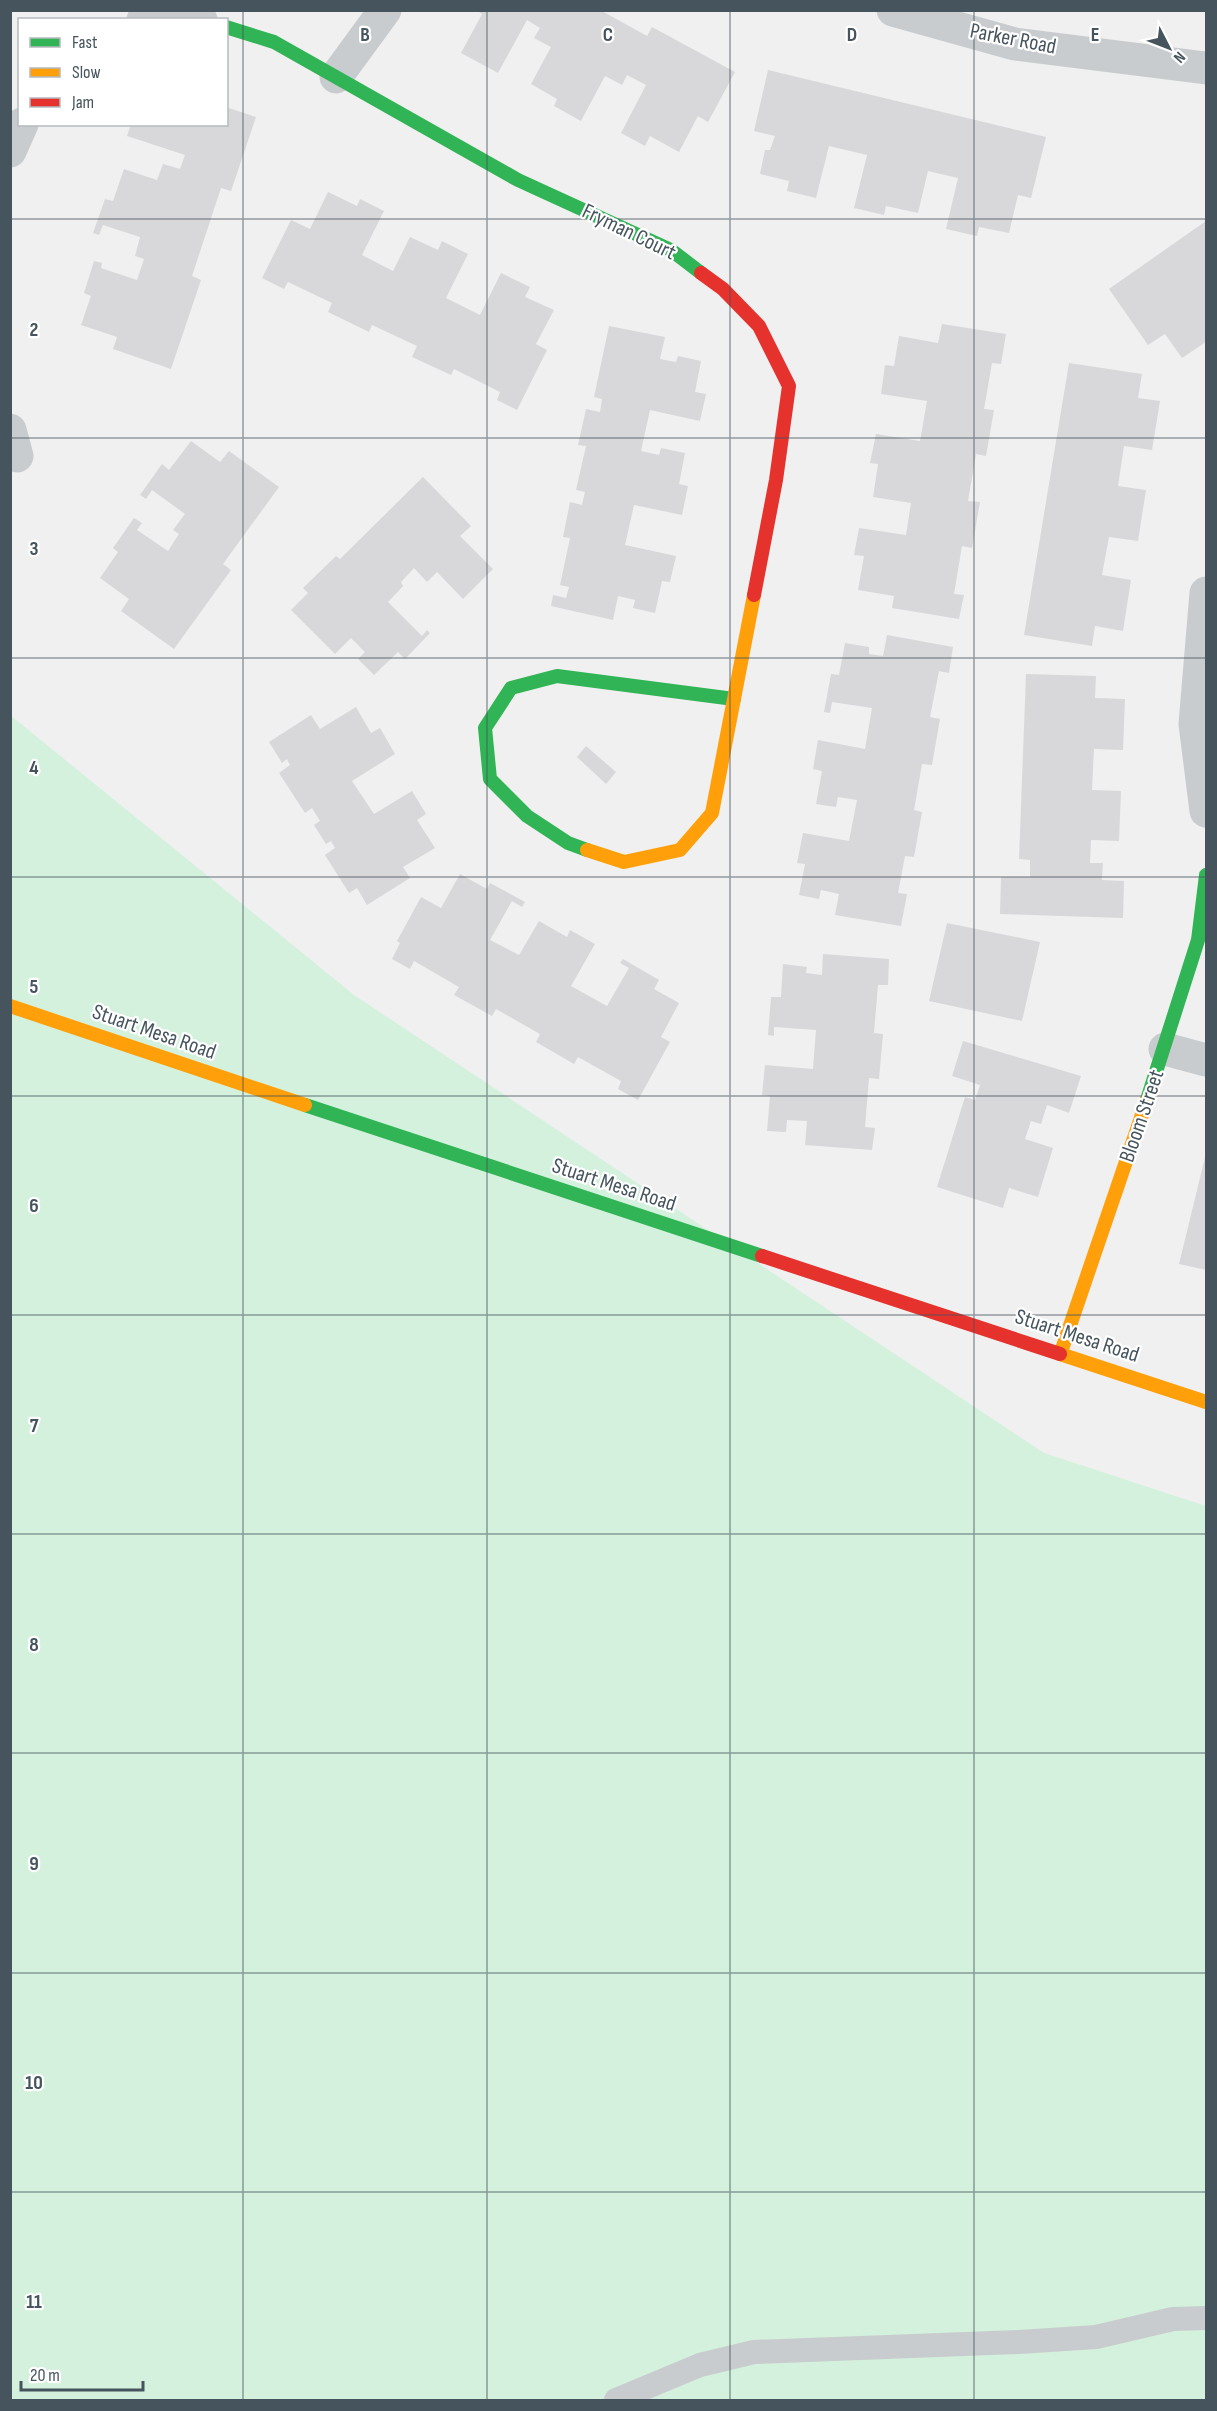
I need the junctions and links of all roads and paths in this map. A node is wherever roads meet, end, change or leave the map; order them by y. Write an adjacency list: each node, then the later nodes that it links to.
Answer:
1 (384, 10): 7 (street)
2 (893, 10): 6 (street, Parker Road)
3 (177, 18): 4 (street)
4 (196, 18)
5 (228, 28): 7 (street, Fryman Court)
6 (1206, 68)
7 (336, 77): 11 (street, Fryman Court)
8 (20, 126): 9 (street)
9 (10, 151)
10 (1206, 593): 12 (street)
11 (734, 699): 11 (street, Fryman Court)
12 (1206, 811)
13 (1206, 875): 15 (street, Bloom Street)
14 (10, 1006): 17 (street, Stuart Mesa Road)
15 (1166, 1048): 16 (street); 17 (street, Bloom Street)
16 (1206, 1060)
17 (1061, 1352): 18 (street, Stuart Mesa Road)
18 (1206, 1402)
19 (1206, 2318): 20 (lane)
20 (616, 2400)

